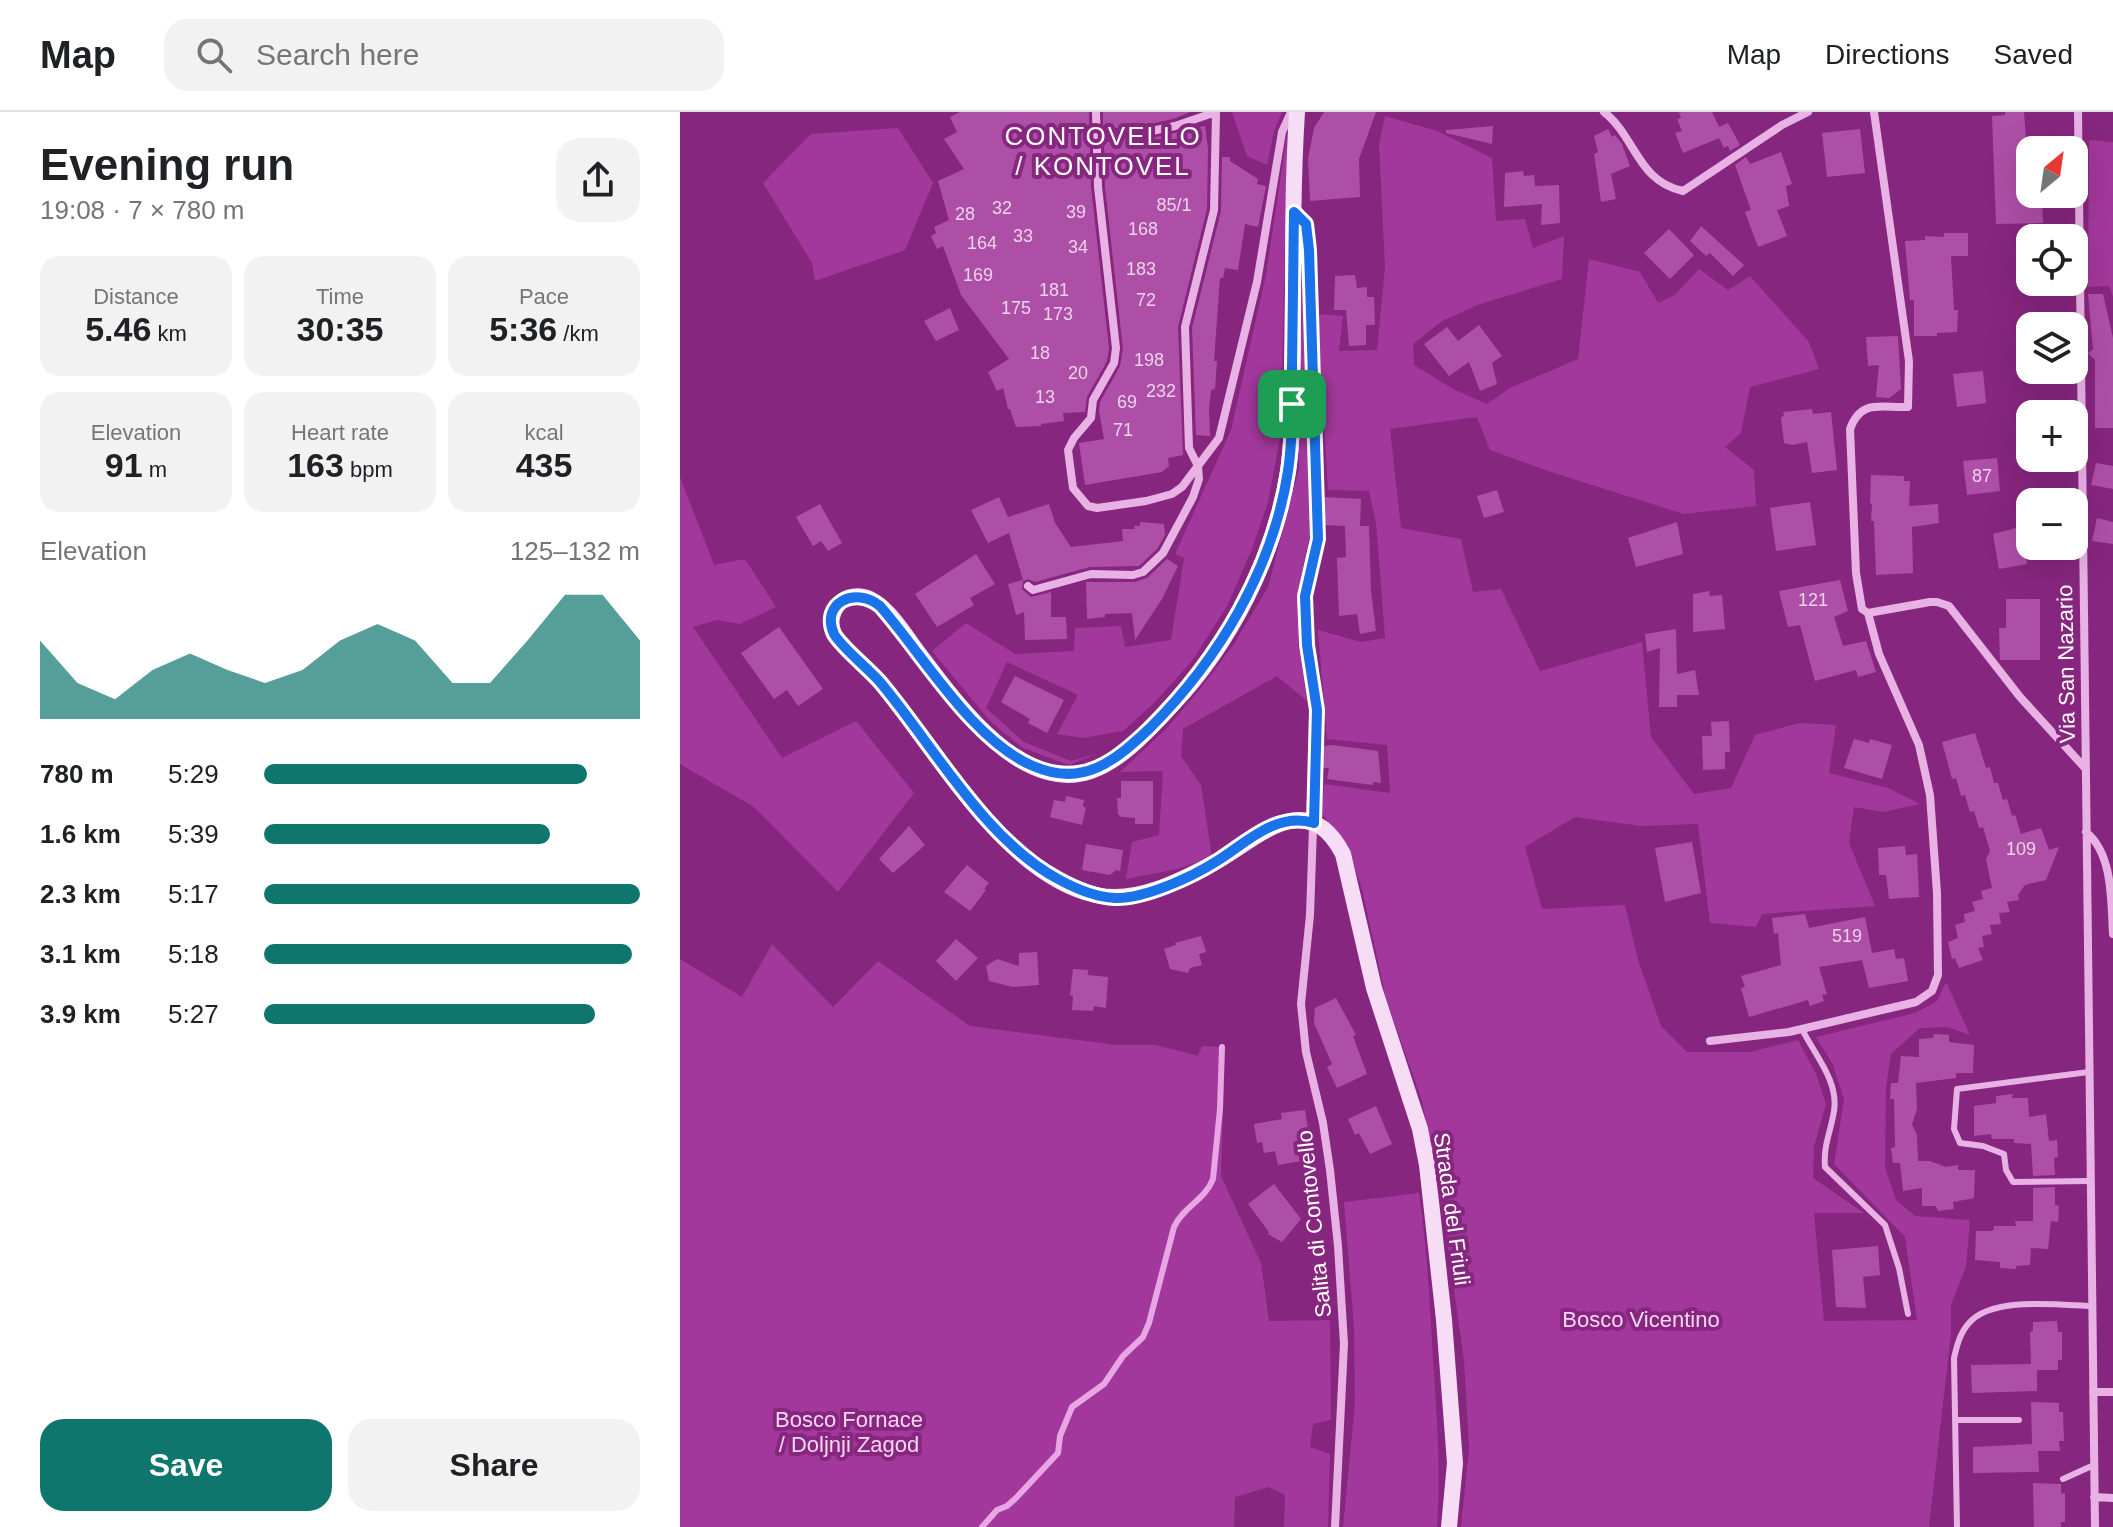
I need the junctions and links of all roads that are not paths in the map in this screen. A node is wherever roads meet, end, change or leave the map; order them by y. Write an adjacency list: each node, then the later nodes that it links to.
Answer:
1 (1096, 112): 9 (street)
2 (1294, 112): 11 (main road); 12 (street)
3 (1604, 112): 4 (street)
4 (1808, 112)
5 (1874, 112): 14 (street)
6 (2078, 112): 15 (street, Via San Nazario)
7 (1216, 113): 8 (street); 12 (street)
8 (1138, 134)
9 (1097, 135): 10 (street); 12 (street)
10 (1120, 135)
11 (1294, 212): 16 (street, Salita di Contovello); 16 (main road)
12 (1198, 466): 13 (street)
13 (1028, 586)
14 (1868, 613): 15 (street); 19 (street)
15 (2085, 768): 17 (street, Via San Nazario)
16 (1314, 823): 33 (street, Salita di Contovello); 34 (main road, Strada del Friuli)
17 (2086, 832): 18 (street); 21 (street, Via San Nazario)
18 (2113, 934)
19 (1802, 1029): 20 (street); 24 (lane)
20 (1710, 1041)
21 (2089, 1072): 22 (street, Via San Nazario); 22 (lane)
22 (2090, 1181): 23 (street, Via San Nazario)
23 (2092, 1306): 25 (street, Via San Nazario); 27 (lane)
24 (1908, 1314)
25 (2093, 1392): 26 (street); 29 (street, Via San Nazario)
26 (2113, 1392)
27 (1957, 1420): 28 (lane); 35 (lane)
28 (2019, 1420)
29 (2094, 1465): 30 (lane); 31 (street, Via San Nazario)
30 (2063, 1479)
31 (2094, 1497): 32 (street); 36 (street, Via San Nazario)
32 (2113, 1498)
33 (1335, 1527)
34 (1449, 1527)
35 (1957, 1527)
36 (2095, 1527)

